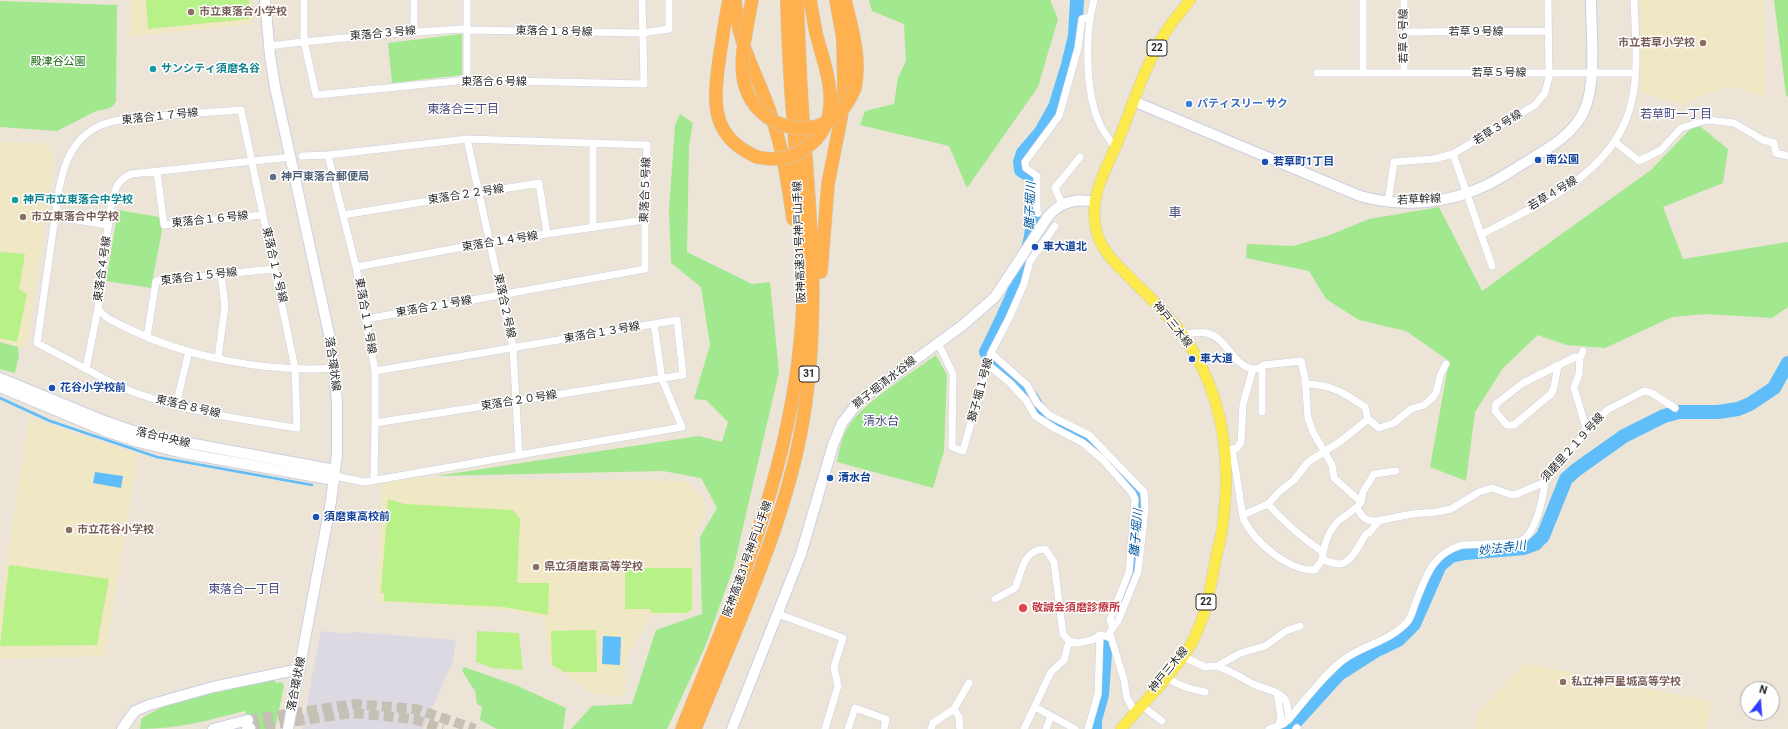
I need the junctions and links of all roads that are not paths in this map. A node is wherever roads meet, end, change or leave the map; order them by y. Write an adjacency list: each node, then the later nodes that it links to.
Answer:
1 (265, 0): 29 (street, 落合環状線)
2 (304, 0): 28 (street)
3 (414, 0): 24 (street)
4 (467, 0): 23 (street)
5 (642, 0): 27 (street, 東落合６号線)
6 (669, 0): 27 (street, 東落合１８号線)
7 (729, 0): 11 (highway, bridge)
8 (735, 0): 74 (highway, 31)
9 (786, 0): 74 (highway, 阪神高速31号神戸山手線 / 31)
10 (797, 0): 93 (highway, 阪神高速31号神戸山手線 / 31)
11 (810, 0)
12 (836, 0): 93 (highway)
13 (845, 0): 21 (highway, bridge)
14 (1094, 0): 22 (street)
15 (1190, 0): 37 (main road, 神戸三木線 / 22)
16 (1363, 0): 32 (street)
17 (1404, 0): 25 (street, 若草６号線)
18 (1548, 0): 26 (street, 若草３号線)
19 (1591, 0): 34 (street, 若草幹線)
20 (1634, 0): 35 (street, 若草４号線)
21 (751, 5)
22 (1090, 17): 41 (street); 55 (street)
23 (467, 30): 24 (street, 東落合３号線); 27 (street, 東落合１８号線); 36 (street)
24 (414, 32): 28 (street, 東落合３号線)
25 (1404, 32): 26 (street, 若草９号線); 30 (street, 若草６号線)
26 (1548, 32): 33 (street, 若草３号線)
27 (642, 33): 36 (street, 東落合６号線)
28 (304, 41): 29 (street, 東落合３号線); 36 (street, 東落合６号線)
29 (269, 46): 46 (street, 落合環状線)
30 (1404, 72): 32 (street, 若草５号線); 33 (street, 若草５号線)
31 (1317, 73): 32 (street, 若草５号線)
32 (1363, 73)
33 (1549, 73): 34 (street, 若草５号線); 42 (street, 若草３号線)
34 (1592, 73): 35 (street, 若草５号線); 51 (street, 若草幹線)
35 (1635, 73): 39 (street, 若草４号線)
36 (467, 80)
37 (1133, 101): 41 (main road, 神戸三木線 / 22); 53 (street, 若草幹線)
38 (467, 139): 40 (street, 東落合５号線); 43 (street); 50 (street, 東落合２号線)
39 (1615, 142): 45 (street); 64 (street, 若草４号線)
40 (593, 143): 59 (street, 東落合５号線); 62 (street)
41 (1115, 148): 52 (main road, 神戸三木線 / 22)
42 (1453, 154): 51 (street); 53 (street, 若草３号線)
43 (328, 155): 44 (street); 57 (street, 東落合１１号線)
44 (302, 156)
45 (1788, 156)
46 (291, 157): 48 (street, 東落合４号線); 89 (street, 落合環状線)
47 (1080, 157): 54 (street)
48 (252, 162): 49 (street, 東落合４号線); 56 (street, 東落合１２号線); 58 (street, 東落合１７号線)
49 (157, 172): 56 (street, 東落合１６号線); 60 (street, 東落合４号線)
50 (480, 193): 57 (street, 東落合２２号線); 63 (street, 東落合２２号線); 65 (street, 東落合２号線)
51 (1467, 193): 53 (street, 若草幹線); 64 (street)
52 (1095, 202): 54 (street); 75 (main road, 神戸三木線 / 22)
53 (1388, 202)
54 (1062, 204): 77 (street, 獅子堀清水谷線, bridge)
55 (1038, 212)
56 (262, 215): 68 (street, 東落合１２号線)
57 (343, 215): 67 (street, 東落合１１号線)
58 (55, 217): 60 (street); 90 (street, 東落合１７号線)
59 (645, 220): 62 (street, 東落合１４号線); 70 (street, 東落合５号線)
60 (109, 225): 71 (street, 東落合４号線)
61 (1055, 226): 81 (street, 獅子堀１号線)
62 (593, 227): 63 (street, 東落合１４号線)
63 (547, 234): 65 (street, 東落合１４号線)
64 (1482, 234): 66 (street)
65 (490, 242): 67 (street, 東落合１４号線); 70 (street, 東落合２号線)
66 (1492, 266)
67 (356, 267): 72 (street, 東落合１１号線)
68 (274, 268): 69 (street, 東落合１５号線); 88 (street, 東落合１２号線)
69 (221, 274): 76 (street, 東落合１５号線); 82 (street)
70 (502, 295): 72 (street, 東落合２１号線); 78 (street, 東落合２号線)
71 (98, 308): 76 (street, 東落合４号線); 90 (street)
72 (366, 319): 92 (street, 東落合１１号線)
73 (654, 324): 78 (street, 東落合１３号線); 95 (street, 東落合１３号線); 95 (street, 東落合２０号線)
74 (801, 333): 144 (highway, 阪神高速31号神戸山手線 / 31)
75 (1182, 334): 91 (street); 105 (main road, 神戸三木線 / 22)
76 (147, 337): 80 (street, 東落合４号線)
77 (938, 343): 84 (street, 獅子堀１号線); 119 (street, 獅子堀清水谷線)
78 (513, 348): 92 (street, 東落合１３号線); 98 (street, 東落合２号線)
79 (1584, 350): 83 (street)
80 (189, 351): 82 (street, 東落合４号線); 99 (street)
81 (991, 353): 84 (street, 獅子堀１号線); 121 (street)
82 (218, 358): 88 (street, 東落合４号線)
83 (1580, 358): 87 (street); 104 (street)
84 (987, 364): 121 (street)
85 (1446, 364): 102 (street)
86 (1262, 366): 91 (street); 96 (street, 須磨里２１９号線); 101 (street)
87 (1558, 366): 87 (street)
88 (295, 368): 89 (street, 東落合４号線); 99 (street, 東落合８号線)
89 (334, 368): 109 (street, 落合環状線)
90 (86, 369): 99 (street, 東落合８号線)
91 (1253, 369): 105 (street)
92 (375, 371): 103 (street, 東落合１１号線)
93 (809, 371): 145 (highway, 阪神高速31号神戸山手線 / 31)
94 (0, 378): 109 (street, 落合中央線)
95 (662, 379): 98 (street, 東落合２０号線); 107 (street, 東落合１３号線)
96 (1305, 384): 102 (street); 106 (street, 須磨里２１９号線)
97 (0, 387): 109 (street, 落合中央線)
98 (515, 402): 103 (street, 東落合２０号線); 107 (street, 東落合２号線)
99 (176, 405)
100 (1674, 408): 104 (street, 須磨里２１９号線)
101 (1262, 412)
102 (1368, 419): 106 (street)
103 (375, 423): 110 (street, 東落合１１号線)
104 (1587, 431): 111 (street, 須磨里２１９号線)
105 (1229, 450): 114 (street); 125 (main road, 神戸三木線 / 22)
106 (1324, 452): 112 (street); 113 (street, 須磨里２１９号線)
107 (519, 455): 110 (street)
108 (1396, 471): 113 (street)
109 (334, 475): 110 (street); 127 (street, 落合環状線)
110 (374, 481)
111 (1545, 482): 115 (street, 須磨里２１９号線); 136 (street)
112 (1268, 504): 114 (street); 116 (street)
113 (1359, 505): 115 (street, 須磨里２１９号線); 116 (street)
114 (1243, 515): 117 (street)
115 (1380, 520): 117 (street)
116 (1323, 552): 117 (street)
117 (1322, 560)
118 (995, 599): 124 (street)
119 (778, 614): 146 (street, 獅子堀清水谷線); 147 (street)
120 (1300, 626): 126 (street)
121 (1113, 627): 123 (street)
122 (1100, 635): 123 (street); 124 (street); 155 (street)
123 (1108, 637): 133 (street)
124 (1069, 641): 132 (street)
125 (1182, 656): 126 (street); 128 (main road, 神戸三木線 / 22)
126 (1217, 666): 131 (street)
127 (300, 669): 138 (street); 143 (street, 落合環状線)
128 (1166, 677): 130 (street); 133 (main road, 神戸三木線 / 22)
129 (969, 683): 134 (street)
130 (1205, 692)
131 (1277, 693): 136 (street); 139 (street)
132 (1035, 707): 135 (street); 152 (street)
133 (1139, 708): 137 (street); 156 (main road, 神戸三木線 / 22)
134 (954, 709): 150 (street); 151 (street)
135 (1051, 716): 153 (street); 154 (street)
136 (1289, 719): 139 (street)
137 (1162, 721)
138 (132, 725): 141 (street)
139 (1279, 725): 157 (street)
140 (248, 726): 142 (street)
141 (122, 729)
142 (213, 729)
143 (288, 729)
144 (682, 729)
145 (695, 729)
146 (732, 729)
147 (825, 729)
148 (848, 729): 149 (street)
149 (884, 729)
150 (931, 729)
151 (960, 729)
152 (1024, 729)
153 (1046, 729)
154 (1075, 729)
155 (1088, 729)
156 (1121, 729)
157 (1269, 729)

